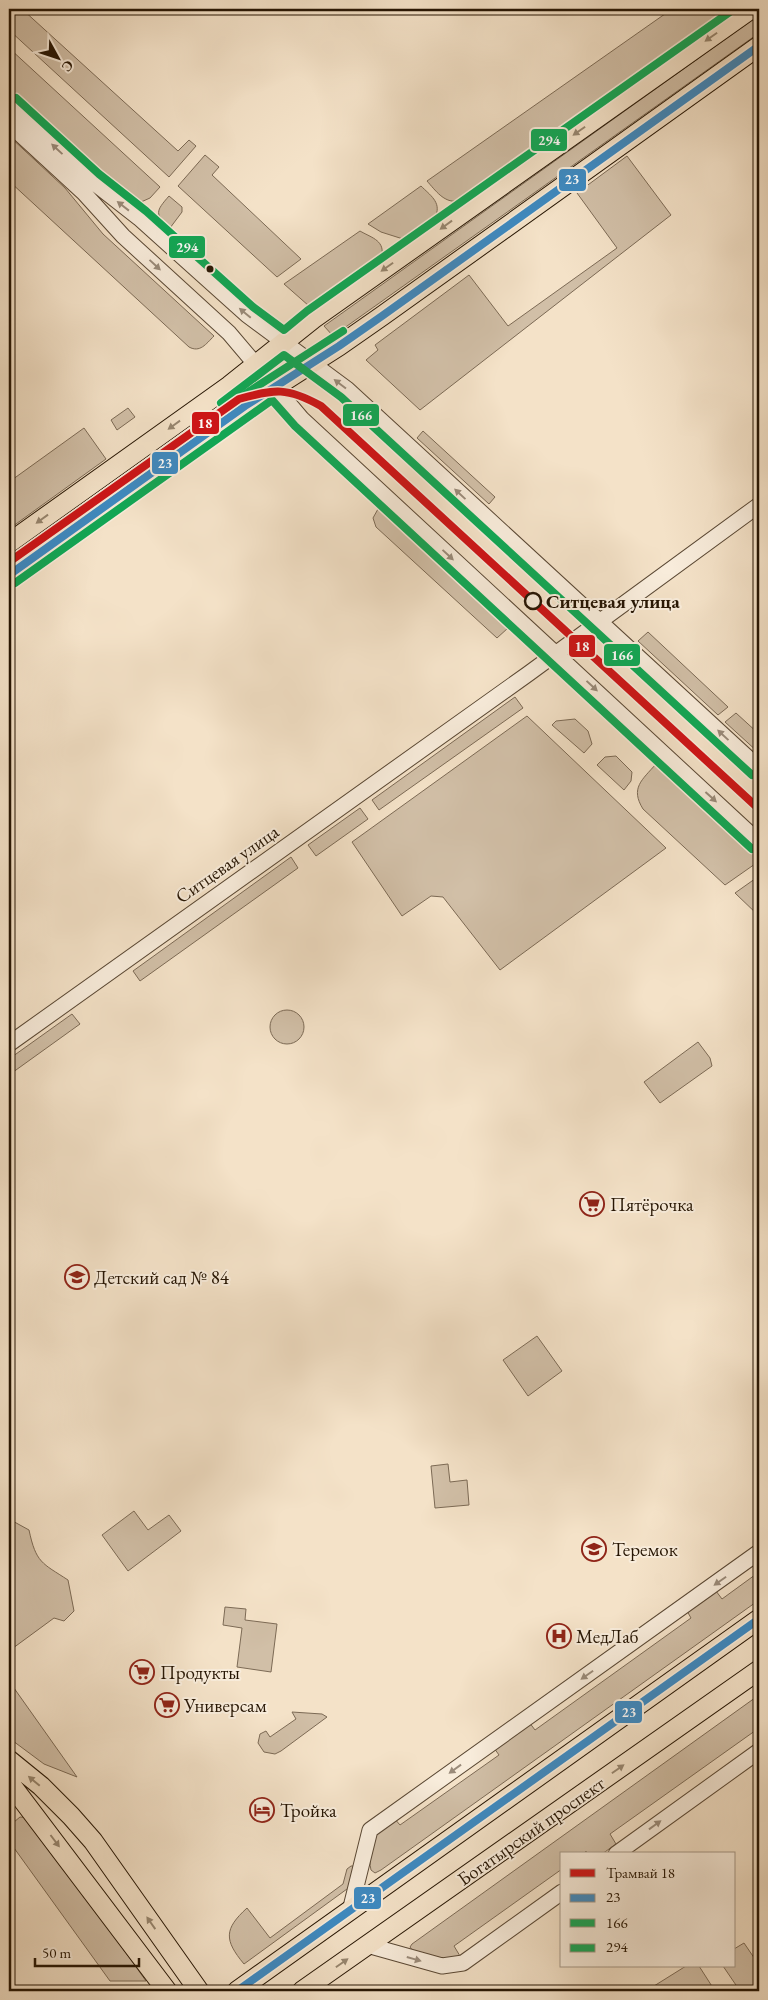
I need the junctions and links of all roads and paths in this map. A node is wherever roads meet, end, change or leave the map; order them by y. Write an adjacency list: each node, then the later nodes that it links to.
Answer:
1 (751, 9): 5 (main road, one-way to 5)
2 (759, 46): 6 (main road)
3 (9, 105): 5 (street, one-way to 3)
4 (9, 124): 7 (street, one-way to 7)
5 (284, 342): 6 (street); 7 (main road)
6 (312, 363): 8 (main road); 12 (street, one-way to 6)
7 (256, 365): 8 (street); 10 (main road, one-way to 10)
8 (274, 387): 11 (main road); 13 (street, one-way to 13)
9 (759, 505): 12 (street, Ситцевая улица)
10 (9, 543)
11 (9, 575)
12 (599, 621): 13 (street, Ситцевая улица); 14 (street, one-way to 12)
13 (556, 653): 15 (street, one-way to 15); 16 (street, Ситцевая улица)
14 (759, 768)
15 (759, 842)
16 (9, 1044)
17 (759, 1552): 25 (street, one-way to 25)
18 (759, 1619): 25 (main road, Богатырский проспект)
19 (759, 1670): 26 (main road, Богатырский проспект, one-way to 19)
20 (759, 1751): 23 (street, one-way to 20)
21 (9, 1760): 28 (main road, one-way to 21)
22 (9, 1782): 27 (main road, one-way to 27)
23 (619, 1852)
24 (560, 1893): 26 (street, one-way to 24)
25 (350, 1911): 29 (main road, Богатырский проспект)
26 (367, 1946): 30 (main road, Богатырский проспект, one-way to 26)
27 (167, 1991)
28 (199, 1991)
29 (237, 1991)
30 (302, 1991)

